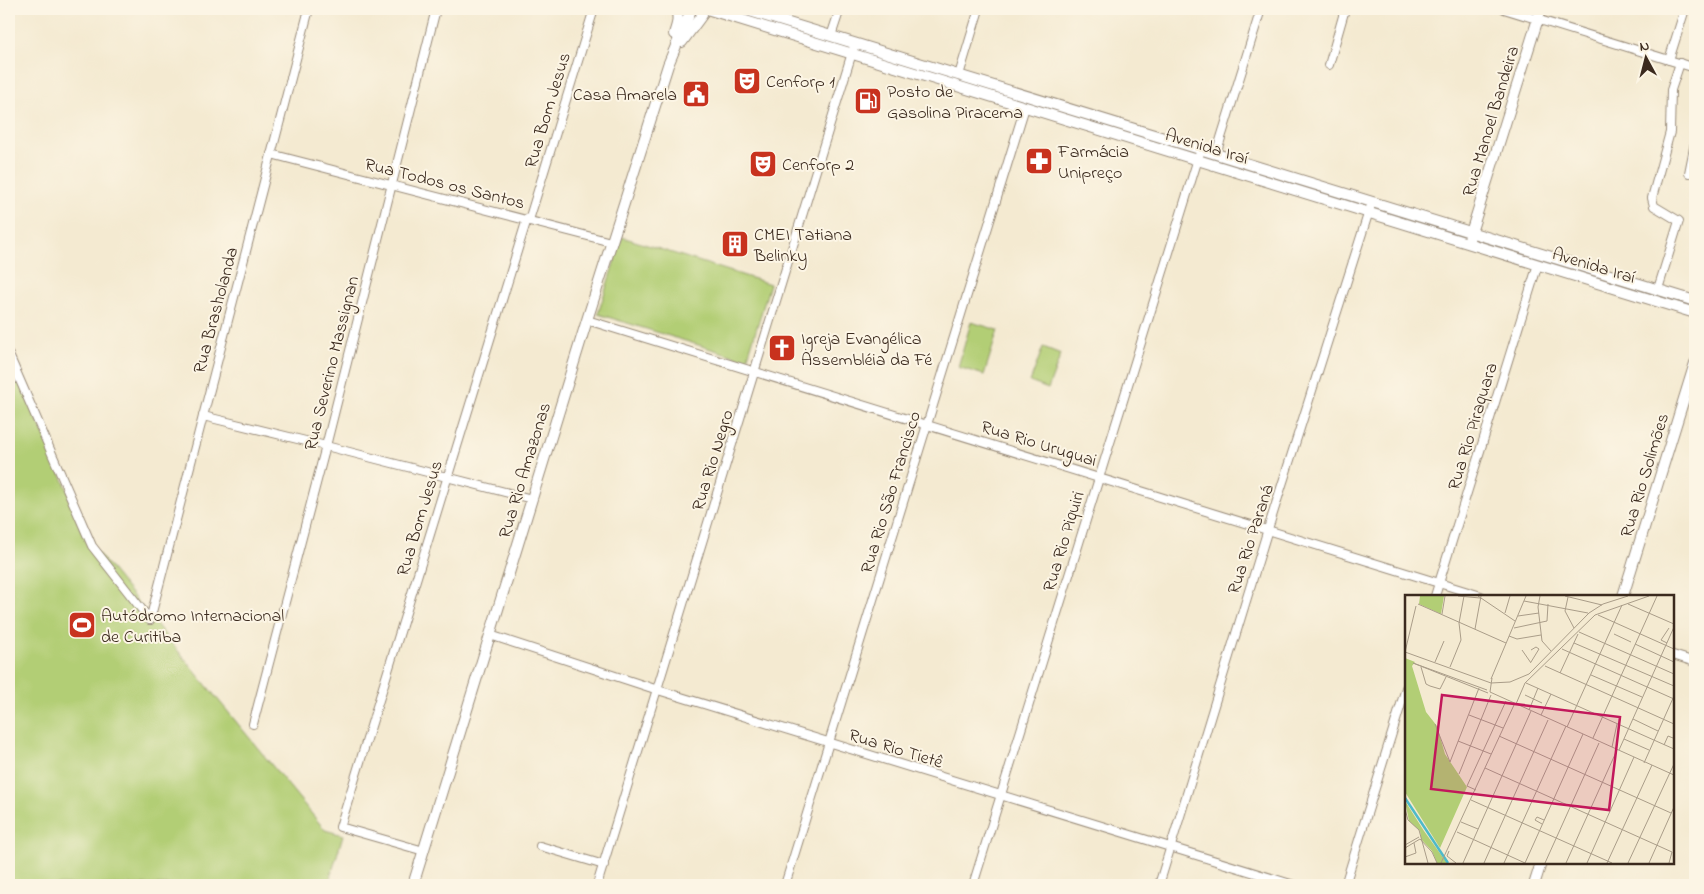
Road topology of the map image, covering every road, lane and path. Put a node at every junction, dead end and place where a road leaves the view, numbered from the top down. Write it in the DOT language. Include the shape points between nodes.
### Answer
graph roads {
  1 [pos="309,9"];
  2 [pos="436,9"];
  3 [pos="594,9"];
  4 [pos="675,9"];
  5 [pos="743,9"];
  6 [pos="840,9"];
  7 [pos="979,9"];
  8 [pos="1261,9"];
  9 [pos="1345,9"];
  10 [pos="1504,9"];
  11 [pos="1542,9"];
  12 [pos="1685,9"];
  13 [pos="691,10"];
  14 [pos="707,11"];
  15 [pos="1538,19"];
  16 [pos="831,36"];
  17 [pos="855,43"];
  18 [pos="852,54"];
  19 [pos="1669,60"];
  20 [pos="1680,63"];
  21 [pos="668,64"];
  22 [pos="1329,65"];
  23 [pos="1695,68"];
  24 [pos="959,75"];
  25 [pos="1049,103"];
  26 [pos="1025,107"];
  27 [pos="1046,113"];
  28 [pos="1695,143"];
  29 [pos="1201,149"];
  30 [pos="271,154"];
  31 [pos="1216,154"];
  32 [pos="1198,160"];
  33 [pos="1689,173"];
  34 [pos="391,184"];
  35 [pos="1348,194"];
  36 [pos="1373,202"];
  37 [pos="1344,205"];
  38 [pos="1368,212"];
  39 [pos="528,219"];
  40 [pos="1472,233"];
  41 [pos="1499,241"];
  42 [pos="611,242"];
  43 [pos="1468,243"];
  44 [pos="1495,251"];
  45 [pos="1538,264"];
  46 [pos="1658,290"];
  47 [pos="1695,301"];
  48 [pos="1695,312"];
  49 [pos="587,320"];
  50 [pos="9,354"];
  51 [pos="1695,363"];
  52 [pos="755,371"];
  53 [pos="203,416"];
  54 [pos="926,425"];
  55 [pos="326,446"];
  56 [pos="447,477"];
  57 [pos="1098,477"];
  58 [pos="532,499"];
  59 [pos="1268,529"];
  60 [pos="1439,584"];
  61 [pos="1435,595"];
  62 [pos="1478,595"];
  63 [pos="1623,595"];
  64 [pos="490,635"];
  65 [pos="1674,655"];
  66 [pos="1695,662"];
  67 [pos="658,690"];
  68 [pos="1405,691"];
  69 [pos="253,724"];
  70 [pos="828,742"];
  71 [pos="1001,796"];
  72 [pos="540,846"];
  73 [pos="1170,848"];
  74 [pos="424,851"];
  75 [pos="1541,864"];
  76 [pos="604,865"];
  77 [pos="413,885"];
  78 [pos="597,885"];
  79 [pos="785,885"];
  80 [pos="973,885"];
  81 [pos="1159,885"];
  82 [pos="1294,885"];
  83 [pos="1345,885"];
  84 [pos="1534,885"];
  1 -- 30 [label="street, Rua Brasholanda"];
  2 -- 34 [label="street, Rua Severino Massignan"];
  3 -- 39 [label="street, Rua Bom Jesus"];
  4 -- 21 [label="main road" via="678,22"];
  5 -- 16 [label="main road, Avenida Iraí"];
  6 -- 16 [label="street"];
  7 -- 24 [label="street"];
  8 -- 31 [label="street"];
  9 -- 22 [label="street"];
  10 -- 15 [label="street"];
  11 -- 15 [label="main road, Rua Manoel Bandeira"];
  12 -- 19 [label="street"];
  13 -- 14 [label="main road, Avenida Iraí" via="694,13"];
  13 -- 21 [label="main road, Rua Rio Amazonas"];
  14 -- 18 [label="main road, Avenida Iraí"];
  14 -- 21 [label="main road, Rua Rio Amazonas"];
  15 -- 19 [label="street"];
  15 -- 40 [label="main road, Rua Manoel Bandeira"];
  16 -- 17 [label="main road, Avenida Iraí"];
  17 -- 18 [label="street, Rua Rio Negro"];
  17 -- 24 [label="main road, Avenida Iraí"];
  18 -- 26 [label="main road, Avenida Iraí"];
  18 -- 52 [label="street, Rua Rio Negro"];
  19 -- 20 [label="street"];
  20 -- 23 [label="street"];
  20 -- 46 [label="street" via="1671,90 1670,132 1652,198 1654,206 1679,221"];
  21 -- 42 [label="main road, Rua Rio Amazonas"];
  24 -- 25 [label="main road, Avenida Iraí"];
  25 -- 27 [label="main road"];
  25 -- 29 [label="main road, Avenida Iraí"];
  26 -- 27 [label="main road, Avenida Iraí"];
  26 -- 54 [label="street, Rua Rio São Francisco"];
  27 -- 32 [label="main road, Avenida Iraí"];
  28 -- 33 [label="street"];
  29 -- 31 [label="main road, Avenida Iraí"];
  29 -- 32 [label="street, Rua Rio Piquiri"];
  30 -- 34 [label="street, Rua Todos os Santos"];
  30 -- 53 [label="street, Rua Brasholanda"];
  31 -- 35 [label="main road, Avenida Iraí"];
  32 -- 37 [label="main road, Avenida Iraí"];
  32 -- 57 [label="street, Rua Rio Piquiri"];
  34 -- 39 [label="street, Rua Todos os Santos"];
  34 -- 55 [label="street, Rua Severino Massignan"];
  35 -- 36 [label="main road, Avenida Iraí"];
  35 -- 37 [label="main road"];
  36 -- 38 [label="street, Rua Rio Paraná"];
  36 -- 40 [label="main road, Avenida Iraí"];
  37 -- 38 [label="main road, Avenida Iraí"];
  38 -- 43 [label="main road, Avenida Iraí"];
  38 -- 59 [label="street, Rua Rio Paraná"];
  39 -- 42 [label="street, Rua Todos os Santos"];
  39 -- 56 [label="street, Rua Bom Jesus"];
  40 -- 41 [label="main road, Avenida Iraí"];
  40 -- 43 [label="main road, Rua Manoel Bandeira"];
  41 -- 44 [label="main road" via="1495,243"];
  41 -- 46 [label="main road, Avenida Iraí"];
  42 -- 49 [label="main road, Rua Rio Amazonas"];
  43 -- 44 [label="main road, Avenida Iraí"];
  44 -- 45 [label="main road, Avenida Iraí"];
  45 -- 48 [label="main road, Avenida Iraí"];
  45 -- 60 [label="street, Rua Rio Piraquara"];
  46 -- 47 [label="main road, Avenida Iraí"];
  49 -- 52 [label="street, Rua Rio Uruguai"];
  49 -- 58 [label="main road, Rua Rio Amazonas"];
  50 -- 53 [label="street, Rua Brasholanda" via="92,546 150,620"];
  51 -- 63 [label="main road, Rua Rio Solimões"];
  52 -- 54 [label="street, Rua Rio Uruguai"];
  52 -- 67 [label="street, Rua Rio Negro"];
  53 -- 55 [label="street"];
  54 -- 57 [label="street, Rua Rio Uruguai"];
  54 -- 70 [label="street, Rua Rio São Francisco"];
  55 -- 56 [label="street"];
  55 -- 69 [label="street, Rua Severino Massignan"];
  56 -- 58 [label="street"];
  56 -- 74 [label="street, Rua Bom Jesus" via="340,827"];
  57 -- 59 [label="street, Rua Rio Uruguai"];
  57 -- 71 [label="street, Rua Rio Piquiri"];
  58 -- 64 [label="main road, Rua Rio Amazonas"];
  59 -- 60 [label="street, Rua Rio Uruguai"];
  59 -- 73 [label="street, Rua Rio Paraná"];
  60 -- 61 [label="street, Rua Rio Piraquara"];
  60 -- 62 [label="street, Rua Rio Uruguai"];
  64 -- 67 [label="street, Rua Rio Tietê"];
  64 -- 74 [label="main road, Rua Rio Amazonas"];
  65 -- 66 [label="street"];
  67 -- 70 [label="street, Rua Rio Tietê"];
  67 -- 76 [label="street, Rua Rio Negro"];
  68 -- 83 [label="street"];
  70 -- 71 [label="street, Rua Rio Tietê"];
  70 -- 79 [label="street, Rua Rio São Francisco"];
  71 -- 73 [label="street, Rua Rio Tietê"];
  71 -- 80 [label="street, Rua Rio Piquiri"];
  72 -- 76 [label="street"];
  73 -- 81 [label="street, Rua Rio Paraná"];
  73 -- 82 [label="street, Rua Rio Tietê"];
  74 -- 77 [label="main road, Rua Rio Amazonas"];
  75 -- 84 [label="main road"];
  76 -- 78 [label="street, Rua Rio Negro"];
}
